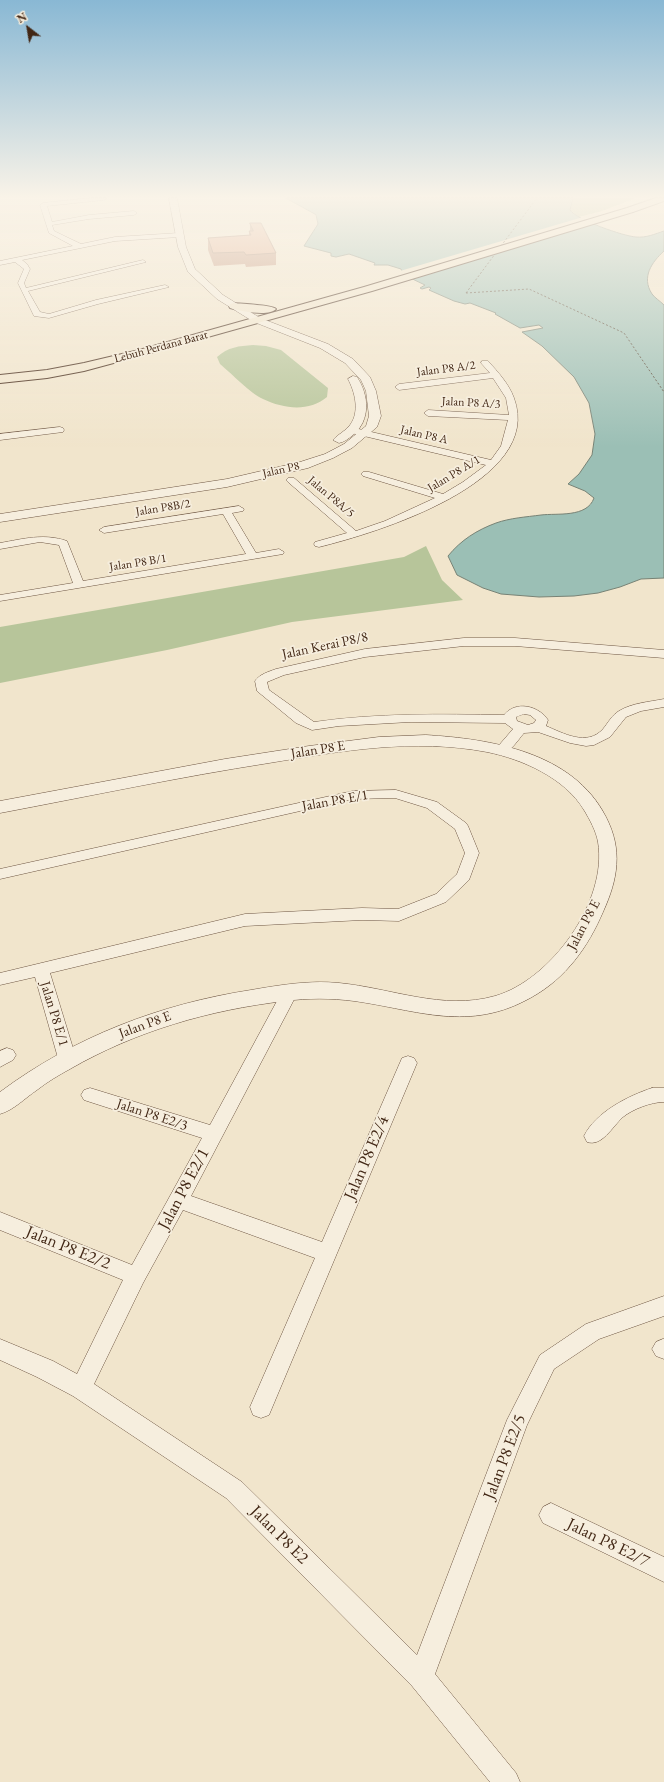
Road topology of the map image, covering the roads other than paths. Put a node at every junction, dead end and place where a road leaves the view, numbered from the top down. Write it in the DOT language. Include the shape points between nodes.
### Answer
graph roads {
  1 [pos="22,281"];
  2 [pos="62,281"];
  3 [pos="203,281"];
  4 [pos="384,281"];
  5 [pos="166,287"];
  6 [pos="25,290"];
  7 [pos="212,302"];
  8 [pos="281,310"];
  9 [pos="228,318"];
  10 [pos="249,319"];
  11 [pos="284,330"];
  12 [pos="271,331"];
  13 [pos="485,363"];
  14 [pos="0,374"];
  15 [pos="496,375"];
  16 [pos="0,379"];
  17 [pos="399,387"];
  18 [pos="428,413"];
  19 [pos="513,418"];
  20 [pos="60,430"];
  21 [pos="350,430"];
  22 [pos="363,434"];
  23 [pos="0,438"];
  24 [pos="493,464"];
  25 [pos="366,474"];
  26 [pos="291,480"];
  27 [pos="443,497"];
  28 [pos="239,509"];
  29 [pos="0,510"];
  30 [pos="226,511"];
  31 [pos="0,518"];
  32 [pos="104,530"];
  33 [pos="354,534"];
  34 [pos="319,544"];
  35 [pos="0,546"];
  36 [pos="279,552"];
  37 [pos="253,557"];
  38 [pos="79,585"];
  39 [pos="0,598"];
  40 [pos="664,654"];
  41 [pos="664,703"];
  42 [pos="509,720"];
  43 [pos="538,727"];
  44 [pos="520,729"];
  45 [pos="502,751"];
  46 [pos="0,807"];
  47 [pos="0,874"];
  48 [pos="41,969"];
  49 [pos="0,979"];
  50 [pos="290,992"];
  51 [pos="68,1058"];
  52 [pos="408,1063"];
  53 [pos="90,1095"];
  54 [pos="664,1095"];
  55 [pos="0,1105"];
  56 [pos="213,1134"];
  57 [pos="593,1136"];
  58 [pos="179,1200"];
  59 [pos="0,1221"];
  60 [pos="327,1253"];
  61 [pos="136,1276"];
  62 [pos="664,1306"];
  63 [pos="0,1349"];
  64 [pos="81,1388"];
  65 [pos="261,1407"];
  66 [pos="551,1515"];
  67 [pos="664,1570"];
  68 [pos="421,1677"];
  69 [pos="507,1782"];
  1 -- 6 [label="street"];
  2 -- 6 [label="street"];
  3 -- 9 [label="street" via="220,297"];
  4 -- 8 [label="main road, Lebuh Perdana Barat"];
  5 -- 6 [label="street" via="96,302 49,316 37,314"];
  7 -- 9 [label="street"];
  8 -- 9 [label="main road" via="250,309"];
  8 -- 10 [label="main road, Lebuh Perdana Barat"];
  8 -- 11 [label="main road" via="279,320"];
  9 -- 10 [label="main road, Lebuh Perdana Barat"];
  9 -- 10 [label="street"];
  9 -- 12 [label="main road" via="254,328"];
  9 -- 14 [label="main road, Lebuh Perdana Barat" via="79,363"];
  9 -- 16 [label="main road, Lebuh Perdana Barat" via="84,367"];
  10 -- 11 [label="street, Jalan P8"];
  10 -- 12 [label="street, Jalan P8"];
  11 -- 22 [label="street, Jalan P8" via="338,353 366,379 372,391 374,416 371,427"];
  12 -- 21 [label="street, Jalan P8" via="328,356 354,380 361,402 360,414 355,426"];
  13 -- 15 [label="street, Jalan P8 A/1"];
  15 -- 17 [label="street, Jalan P8 A/2"];
  15 -- 19 [label="street, Jalan P8 A/1" via="510,399"];
  18 -- 19 [label="street, Jalan P8 A/3"];
  19 -- 24 [label="street, Jalan P8 A/1" via="511,435 503,452"];
  20 -- 23 [label="street"];
  21 -- 22 [label="street, Jalan P8 A"];
  21 -- 29 [label="street, Jalan P8" via="336,443 316,451 221,477"];
  22 -- 24 [label="street, Jalan P8 A"];
  22 -- 31 [label="street, Jalan P8" via="329,456 304,465 234,481"];
  24 -- 27 [label="street, Jalan P8 A/1" via="462,487"];
  25 -- 27 [label="street"];
  26 -- 33 [label="street, Jalan P8A/5"];
  27 -- 33 [label="street, Jalan P8 A/1" via="388,523"];
  28 -- 30 [label="street, Jalan P8B/2"];
  30 -- 32 [label="street, Jalan P8B/2"];
  30 -- 37 [label="street"];
  33 -- 34 [label="street, Jalan P8 A/1"];
  35 -- 38 [label="street" via="55,539 63,543"];
  36 -- 37 [label="street, Jalan P8 B/1"];
  37 -- 38 [label="street, Jalan P8 B/1"];
  38 -- 39 [label="street, Jalan P8 B/1"];
  40 -- 42 [label="street, Jalan Kerai P8/8" via="515,642 464,642 365,653 280,672 262,681 263,691 312,726 410,718"];
  41 -- 43 [label="street" via="623,714 602,738 591,741 578,742 566,739"];
  42 -- 43 [label="street" via="513,713 530,711 540,716 542,720"];
  42 -- 44 [label="street"];
  43 -- 44 [label="street"];
  44 -- 45 [label="street"];
  45 -- 46 [label="street, Jalan P8 E" via="474,744 442,741 359,743"];
  45 -- 50 [label="street, Jalan P8 E" via="542,765 569,784 591,805 607,842 608,860 595,910 579,940 564,960 515,998 492,1005 461,1009 419,1006 336,990"];
  47 -- 48 [label="street, Jalan P8 E/1" via="353,795 396,794 432,805 461,826 472,853 464,876 441,898 399,915 362,914 245,920"];
  48 -- 49 [label="street, Jalan P8 E/1"];
  48 -- 51 [label="street, Jalan P8 E/1"];
  50 -- 51 [label="street, Jalan P8 E" via="230,1000 185,1010 128,1029"];
  50 -- 56 [label="street, Jalan P8 E2/1"];
  51 -- 55 [label="street, Jalan P8 E" via="35,1078"];
  52 -- 60 [label="street, Jalan P8 E2/4"];
  53 -- 56 [label="street, Jalan P8 E2/3"];
  54 -- 57 [label="street" via="652,1096 618,1111"];
  56 -- 58 [label="street, Jalan P8 E2/1"];
  58 -- 60 [label="street"];
  58 -- 61 [label="street, Jalan P8 E2/1"];
  59 -- 61 [label="street, Jalan P8 E2/2"];
  60 -- 65 [label="street, Jalan P8 E2/4"];
  61 -- 64 [label="street, Jalan P8 E2/1"];
  62 -- 68 [label="street, Jalan P8 E2/5" via="593,1331 547,1362 518,1420"];
  63 -- 64 [label="street, Jalan P8 E2"];
  64 -- 68 [label="street, Jalan P8 E2" via="234,1490"];
  66 -- 67 [label="street, Jalan P8 E2/7"];
  68 -- 69 [label="street, Jalan P8 E2"];
}
